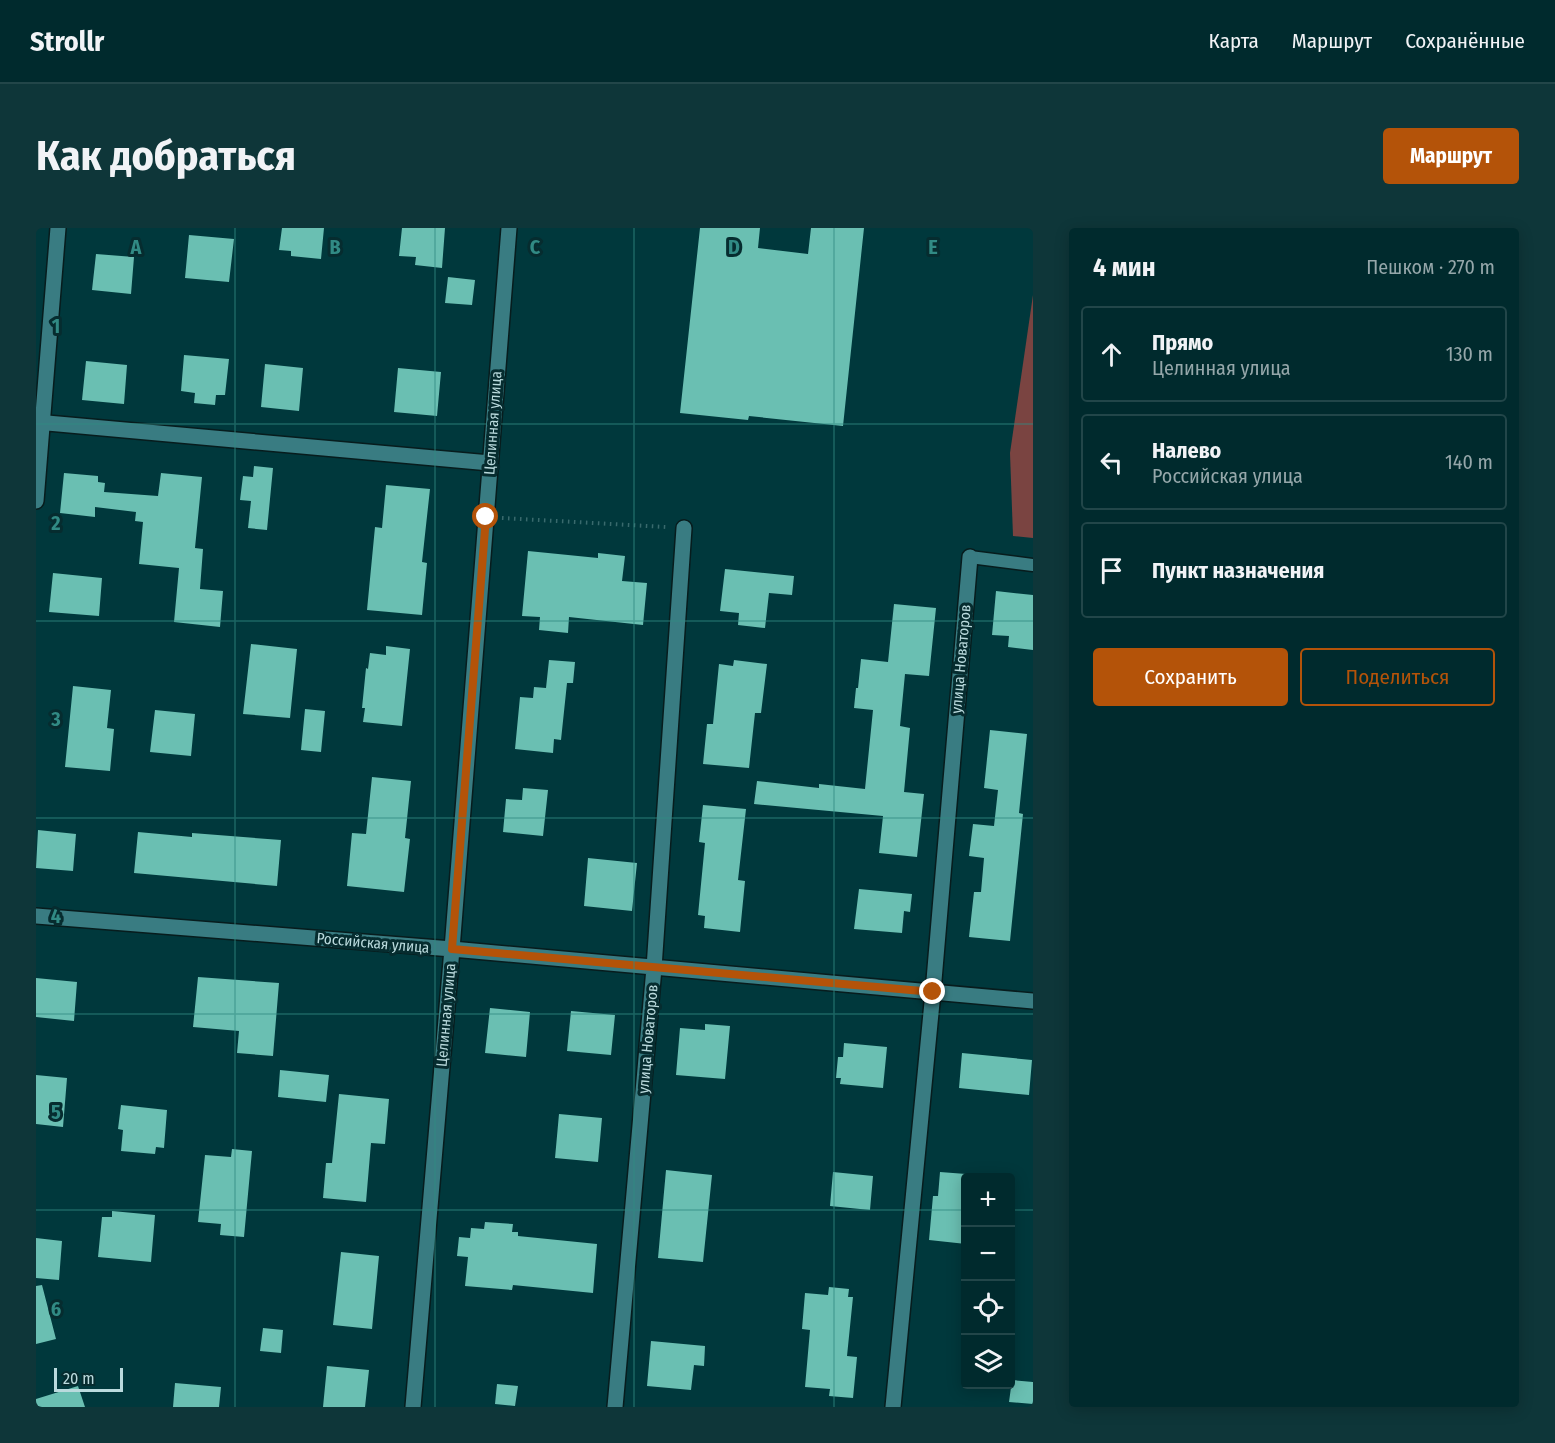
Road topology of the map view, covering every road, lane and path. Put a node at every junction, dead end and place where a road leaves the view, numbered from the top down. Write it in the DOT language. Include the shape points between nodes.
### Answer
graph roads {
  1 [pos="58,228"];
  2 [pos="508,228"];
  3 [pos="39,422"];
  4 [pos="490,463"];
  5 [pos="36,501"];
  6 [pos="486,517"];
  7 [pos="684,528"];
  8 [pos="970,557"];
  9 [pos="1033,565"];
  10 [pos="36,916"];
  11 [pos="452,949"];
  12 [pos="654,968"];
  13 [pos="933,992"];
  14 [pos="1033,1001"];
  15 [pos="412,1407"];
  16 [pos="615,1407"];
  17 [pos="893,1407"];
  1 -- 3 [label="street"];
  2 -- 4 [label="street, Целинная улица"];
  3 -- 4 [label="street"];
  3 -- 5 [label="street"];
  4 -- 6 [label="street, Целинная улица"];
  6 -- 7 [label="path"];
  6 -- 11 [label="street, Целинная улица"];
  7 -- 12 [label="street, улица Новаторов"];
  8 -- 9 [label="lane"];
  8 -- 13 [label="street, улица Новаторов"];
  10 -- 11 [label="street, Российская улица"];
  11 -- 12 [label="street, Российская улица"];
  11 -- 15 [label="street, Целинная улица"];
  12 -- 13 [label="street, Российская улица"];
  12 -- 16 [label="street, улица Новаторов"];
  13 -- 14 [label="street, Российская улица"];
  13 -- 17 [label="street, улица Новаторов"];
}
